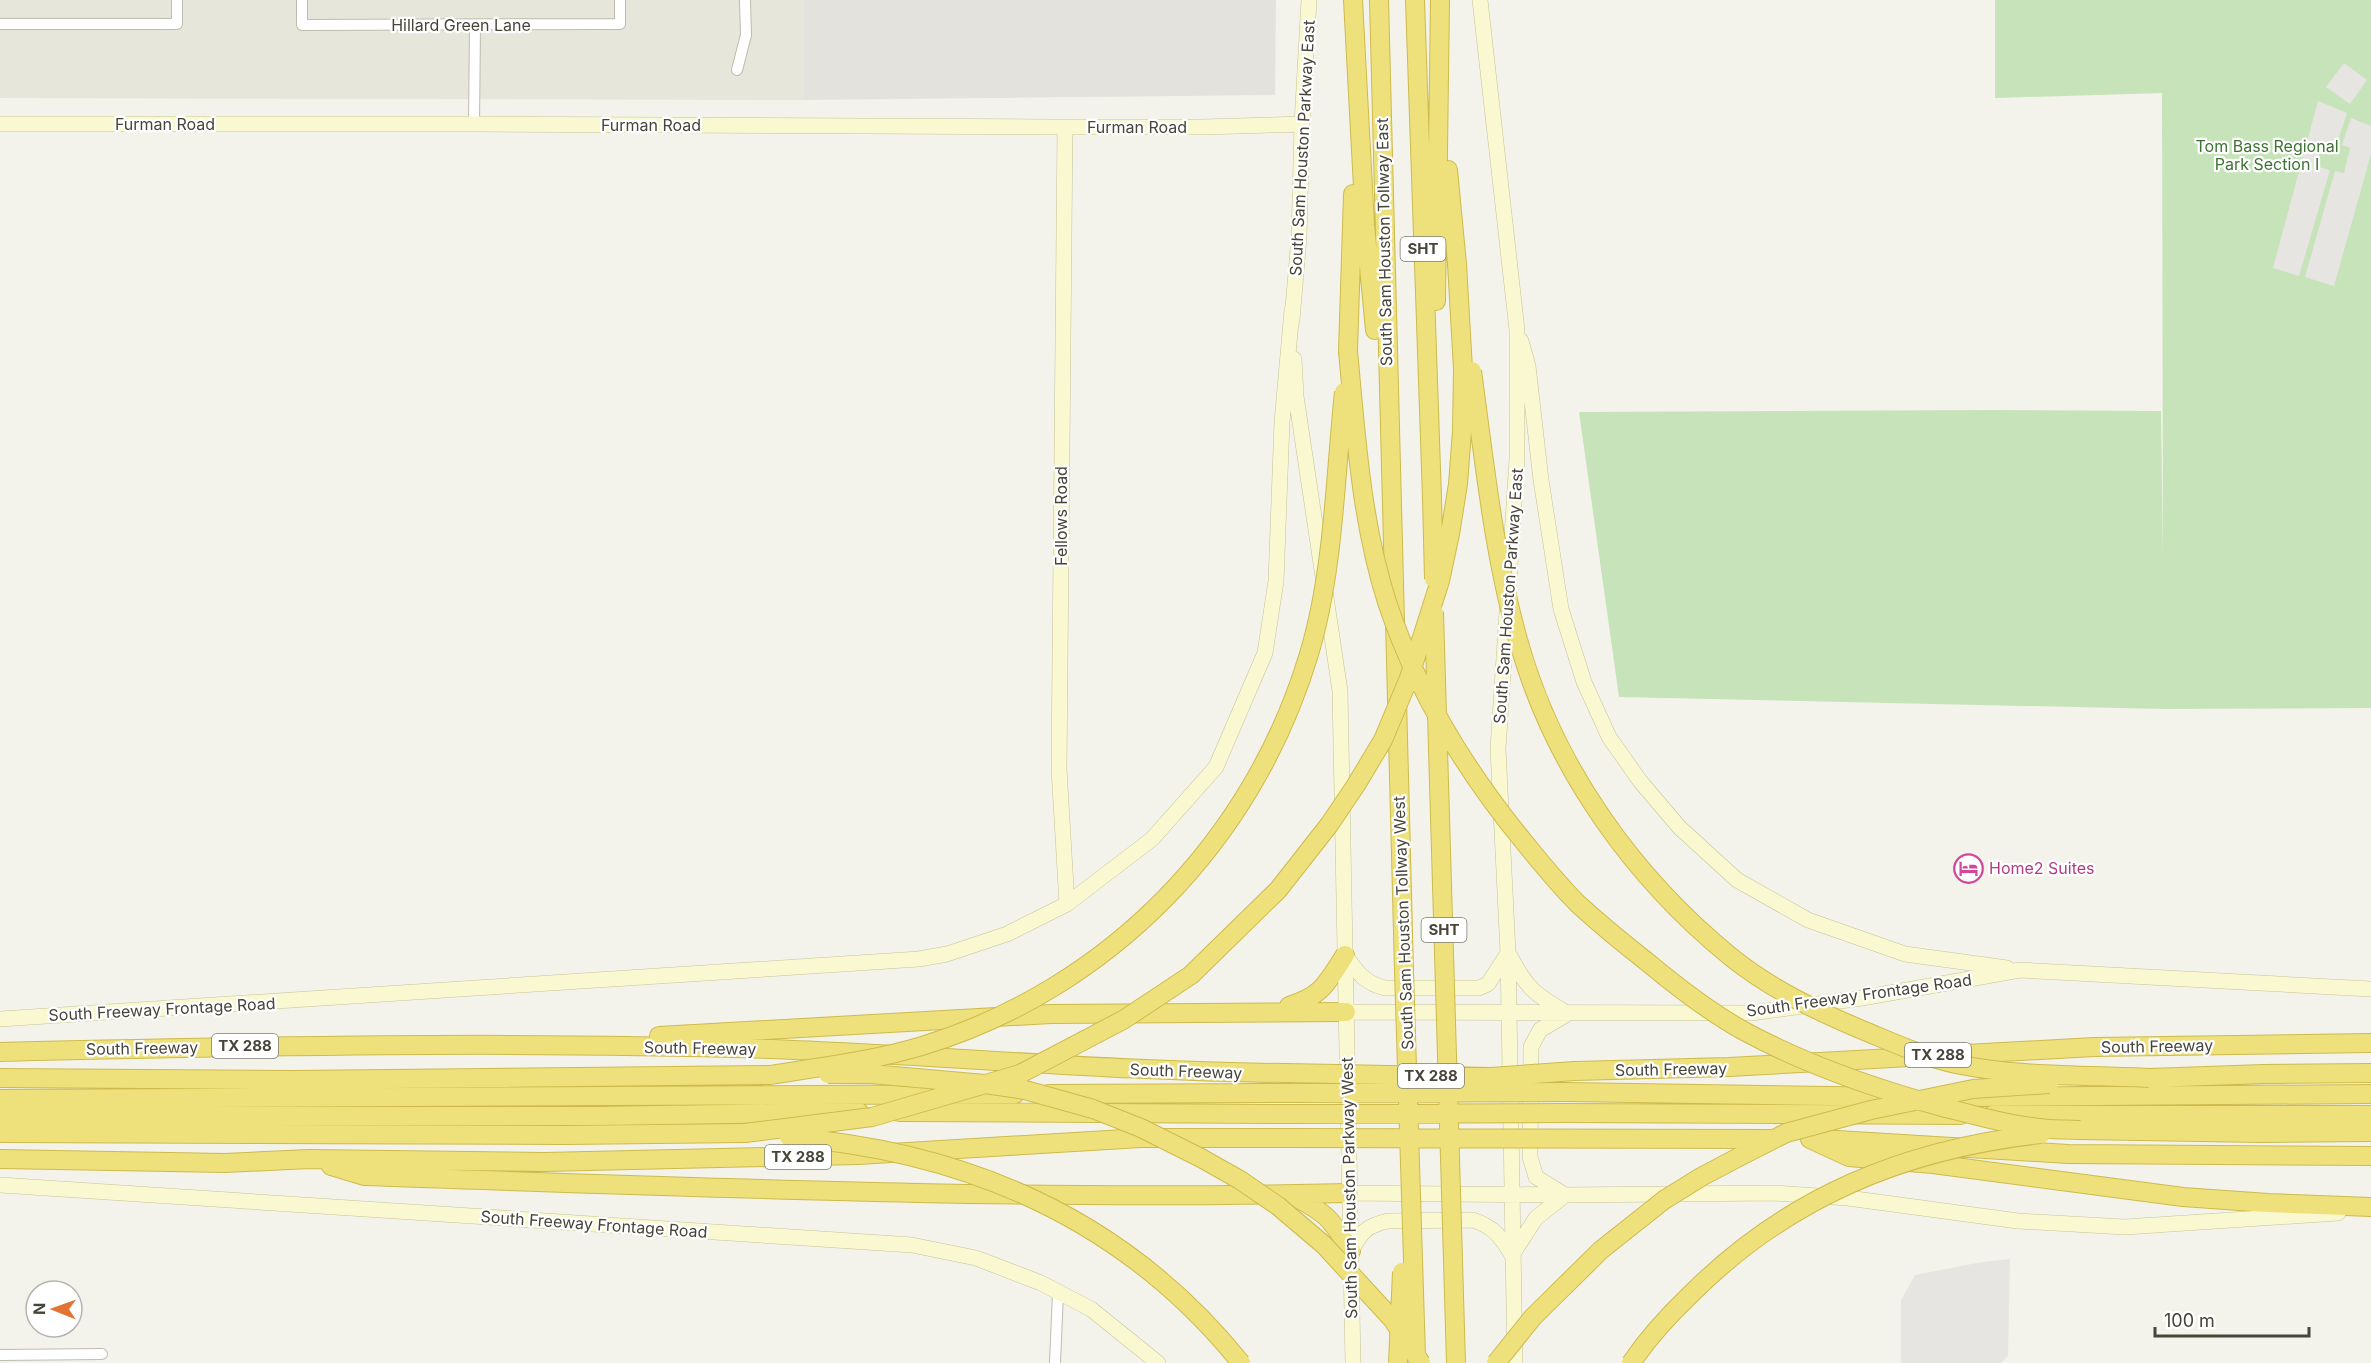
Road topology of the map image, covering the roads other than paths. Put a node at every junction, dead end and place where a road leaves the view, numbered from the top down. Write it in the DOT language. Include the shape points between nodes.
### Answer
graph roads {
  1 [pos="177,0"];
  2 [pos="302,0"];
  3 [pos="620,0"];
  4 [pos="745,0"];
  5 [pos="1309,0"];
  6 [pos="1352,0"];
  7 [pos="1379,0"];
  8 [pos="1415,0"];
  9 [pos="1440,0"];
  10 [pos="1480,0"];
  11 [pos="0,24"];
  12 [pos="475,25"];
  13 [pos="736,70"];
  14 [pos="0,124"];
  15 [pos="474,124"];
  16 [pos="1302,124"];
  17 [pos="1065,127"];
  18 [pos="1457,264"];
  19 [pos="1292,310"];
  20 [pos="1517,330"];
  21 [pos="1348,351"];
  22 [pos="1390,482"];
  23 [pos="1432,498"];
  24 [pos="1067,904"];
  25 [pos="1508,953"];
  26 [pos="1345,955"];
  27 [pos="2020,970"];
  28 [pos="1404,971"];
  29 [pos="2371,989"];
  30 [pos="1346,1012"];
  31 [pos="1269,1013"];
  32 [pos="1509,1013"];
  33 [pos="1567,1014"];
  34 [pos="0,1019"];
  35 [pos="2371,1033"];
  36 [pos="2301,1043"];
  37 [pos="2371,1043"];
  38 [pos="489,1045"];
  39 [pos="0,1052"];
  40 [pos="2371,1073"];
  41 [pos="770,1075"];
  42 [pos="2149,1078"];
  43 [pos="0,1080"];
  44 [pos="2371,1094"];
  45 [pos="0,1099"];
  46 [pos="2371,1115"];
  47 [pos="0,1116"];
  48 [pos="2080,1130"];
  49 [pos="2371,1132"];
  50 [pos="0,1133"];
  51 [pos="745,1133"];
  52 [pos="1810,1139"];
  53 [pos="2371,1156"];
  54 [pos="0,1159"];
  55 [pos="309,1160"];
  56 [pos="0,1185"];
  57 [pos="1349,1193"];
  58 [pos="1510,1194"];
  59 [pos="1290,1195"];
  60 [pos="1565,1195"];
  61 [pos="2371,1209"];
  62 [pos="1351,1251"];
  63 [pos="1512,1255"];
  64 [pos="1058,1293"];
  65 [pos="102,1354"];
  66 [pos="0,1355"];
  67 [pos="1055,1363"];
  68 [pos="1158,1363"];
  69 [pos="1241,1363"];
  70 [pos="1353,1363"];
  71 [pos="1398,1363"];
  72 [pos="1416,1363"];
  73 [pos="1421,1363"];
  74 [pos="1456,1363"];
  75 [pos="1496,1363"];
  76 [pos="1515,1363"];
  77 [pos="1631,1363"];
  1 -- 11 [label="street" via="177,24"];
  2 -- 12 [label="street, Hillard Green Lane" via="302,25"];
  3 -- 12 [label="street, Hillard Green Lane" via="620,24"];
  4 -- 13 [label="street" via="746,35"];
  5 -- 16 [label="main road, South Sam Houston Parkway East"];
  6 -- 21 [label="highway" via="1353,195"];
  6 -- 22 [label="highway" via="1365,225"];
  7 -- 22 [label="highway, South Sam Houston Tollway East / SHT"];
  8 -- 23 [label="highway, SHT"];
  9 -- 18 [label="highway" via="1445,133"];
  9 -- 23 [label="highway"];
  10 -- 20 [label="main road, South Sam Houston Parkway East"];
  12 -- 15 [label="street"];
  14 -- 15 [label="main road, Furman Road"];
  15 -- 17 [label="main road, Furman Road"];
  16 -- 17 [label="main road, Furman Road"];
  16 -- 19 [label="main road, South Sam Houston Parkway East" via="1299,237"];
  17 -- 24 [label="main road, Fellows Road" via="1059,769"];
  18 -- 42 [label="highway, bridge" via="1497,547 1521,650 1555,739 1606,825 1638,866 1732,958 1817,1011 1906,1049 1956,1064 2028,1073"];
  18 -- 51 [label="highway, bridge" via="1462,430 1450,534 1440,581 1409,678 1383,740 1329,825 1278,890 1191,975 1123,1020 1020,1074 872,1117"];
  19 -- 24 [label="main road, South Freeway Frontage Road" via="1282,422 1276,580 1265,652 1216,767 1152,839"];
  19 -- 26 [label="main road, South Sam Houston Parkway East" via="1296,396 1340,691"];
  20 -- 25 [label="main road, South Sam Houston Parkway East" via="1516,459 1498,749"];
  20 -- 27 [label="main road" via="1526,351 1561,609 1584,682 1609,737 1641,781 1679,827 1737,880 1808,920 1905,954"];
  21 -- 41 [label="highway, bridge" via="1330,538 1310,652 1293,702 1264,765 1231,819 1192,870 1099,958 1028,1002 922,1046"];
  21 -- 48 [label="highway, bridge" via="1359,472 1376,562 1416,673 1432,710 1494,805 1576,902 1698,1000 1742,1030 1798,1056 1845,1077 1986,1119 2034,1128"];
  22 -- 28 [label="highway, South Sam Houston Tollway West / SHT, bridge"];
  23 -- 74 [label="highway, SHT, bridge"];
  24 -- 34 [label="main road, South Freeway Frontage Road" via="997,938 919,959"];
  25 -- 26 [label="main road" via="1488,984 1479,988 1372,985"];
  25 -- 32 [label="main road, South Sam Houston Parkway East"];
  25 -- 33 [label="main road" via="1533,992"];
  26 -- 30 [label="main road, South Sam Houston Parkway East"];
  26 -- 31 [label="highway" via="1322,990 1310,999"];
  27 -- 29 [label="main road, South Freeway Frontage Road"];
  27 -- 33 [label="main road, South Freeway Frontage Road" via="1751,1013"];
  28 -- 71 [label="highway, bridge" via="1406,1117"];
  28 -- 72 [label="highway, South Sam Houston Tollway West / SHT, bridge"];
  30 -- 31 [label="highway"];
  30 -- 32 [label="main road, South Freeway Frontage Road"];
  30 -- 57 [label="main road, South Sam Houston Parkway West"];
  31 -- 38 [label="highway" via="1052,1014"];
  32 -- 33 [label="main road, South Freeway Frontage Road"];
  32 -- 58 [label="main road, South Sam Houston Parkway East"];
  33 -- 60 [label="main road" via="1540,1030 1531,1047 1530,1157 1536,1177"];
  35 -- 36 [label="highway"];
  36 -- 37 [label="highway, South Freeway / TX 288"];
  36 -- 38 [label="highway, South Freeway / TX 288, bridge" via="2094,1047 1491,1077 1221,1073 768,1049"];
  38 -- 39 [label="highway, South Freeway / TX 288"];
  40 -- 42 [label="highway"];
  41 -- 43 [label="highway"];
  41 -- 73 [label="highway, bridge" via="871,1074 985,1084 1024,1090 1092,1109 1141,1128 1231,1174 1278,1206 1324,1245 1366,1290 1393,1320"];
  42 -- 75 [label="highway, bridge" via="1943,1094 1786,1133 1664,1200 1601,1250 1533,1317"];
  44 -- 45 [label="highway, bridge" via="1924,1098 1567,1092"];
  46 -- 47 [label="highway, bridge" via="928,1111 593,1116"];
  48 -- 49 [label="highway"];
  48 -- 77 [label="highway, bridge" via="2008,1138 1932,1154 1834,1190 1756,1237 1719,1266 1655,1332"];
  50 -- 51 [label="highway"];
  51 -- 69 [label="highway, bridge" via="873,1147 942,1164 1041,1201 1141,1264 1177,1294"];
  52 -- 53 [label="highway, TX 288" via="2068,1154"];
  52 -- 55 [label="highway, TX 288, bridge" via="1141,1138 858,1155 556,1162"];
  52 -- 61 [label="highway" via="1849,1157 1933,1164 2183,1197"];
  54 -- 55 [label="highway, TX 288" via="225,1163"];
  55 -- 59 [label="highway" via="364,1176 774,1191"];
  56 -- 64 [label="main road, South Freeway Frontage Road" via="903,1244 976,1258 1022,1274"];
  57 -- 58 [label="main road"];
  57 -- 59 [label="highway"];
  57 -- 62 [label="main road, South Sam Houston Parkway West"];
  58 -- 60 [label="main road"];
  58 -- 63 [label="main road"];
  59 -- 62 [label="highway" via="1325,1214"];
  60 -- 61 [label="main road" via="1784,1194 1848,1198 2018,1221 2125,1227"];
  60 -- 63 [label="main road" via="1536,1218"];
  62 -- 63 [label="main road" via="1363,1230 1375,1224 1473,1220 1497,1232"];
  62 -- 70 [label="main road, South Sam Houston Parkway West"];
  63 -- 76 [label="main road"];
  64 -- 67 [label="street"];
  64 -- 68 [label="main road, South Freeway Frontage Road" via="1091,1309"];
  65 -- 66 [label="street"];
}
